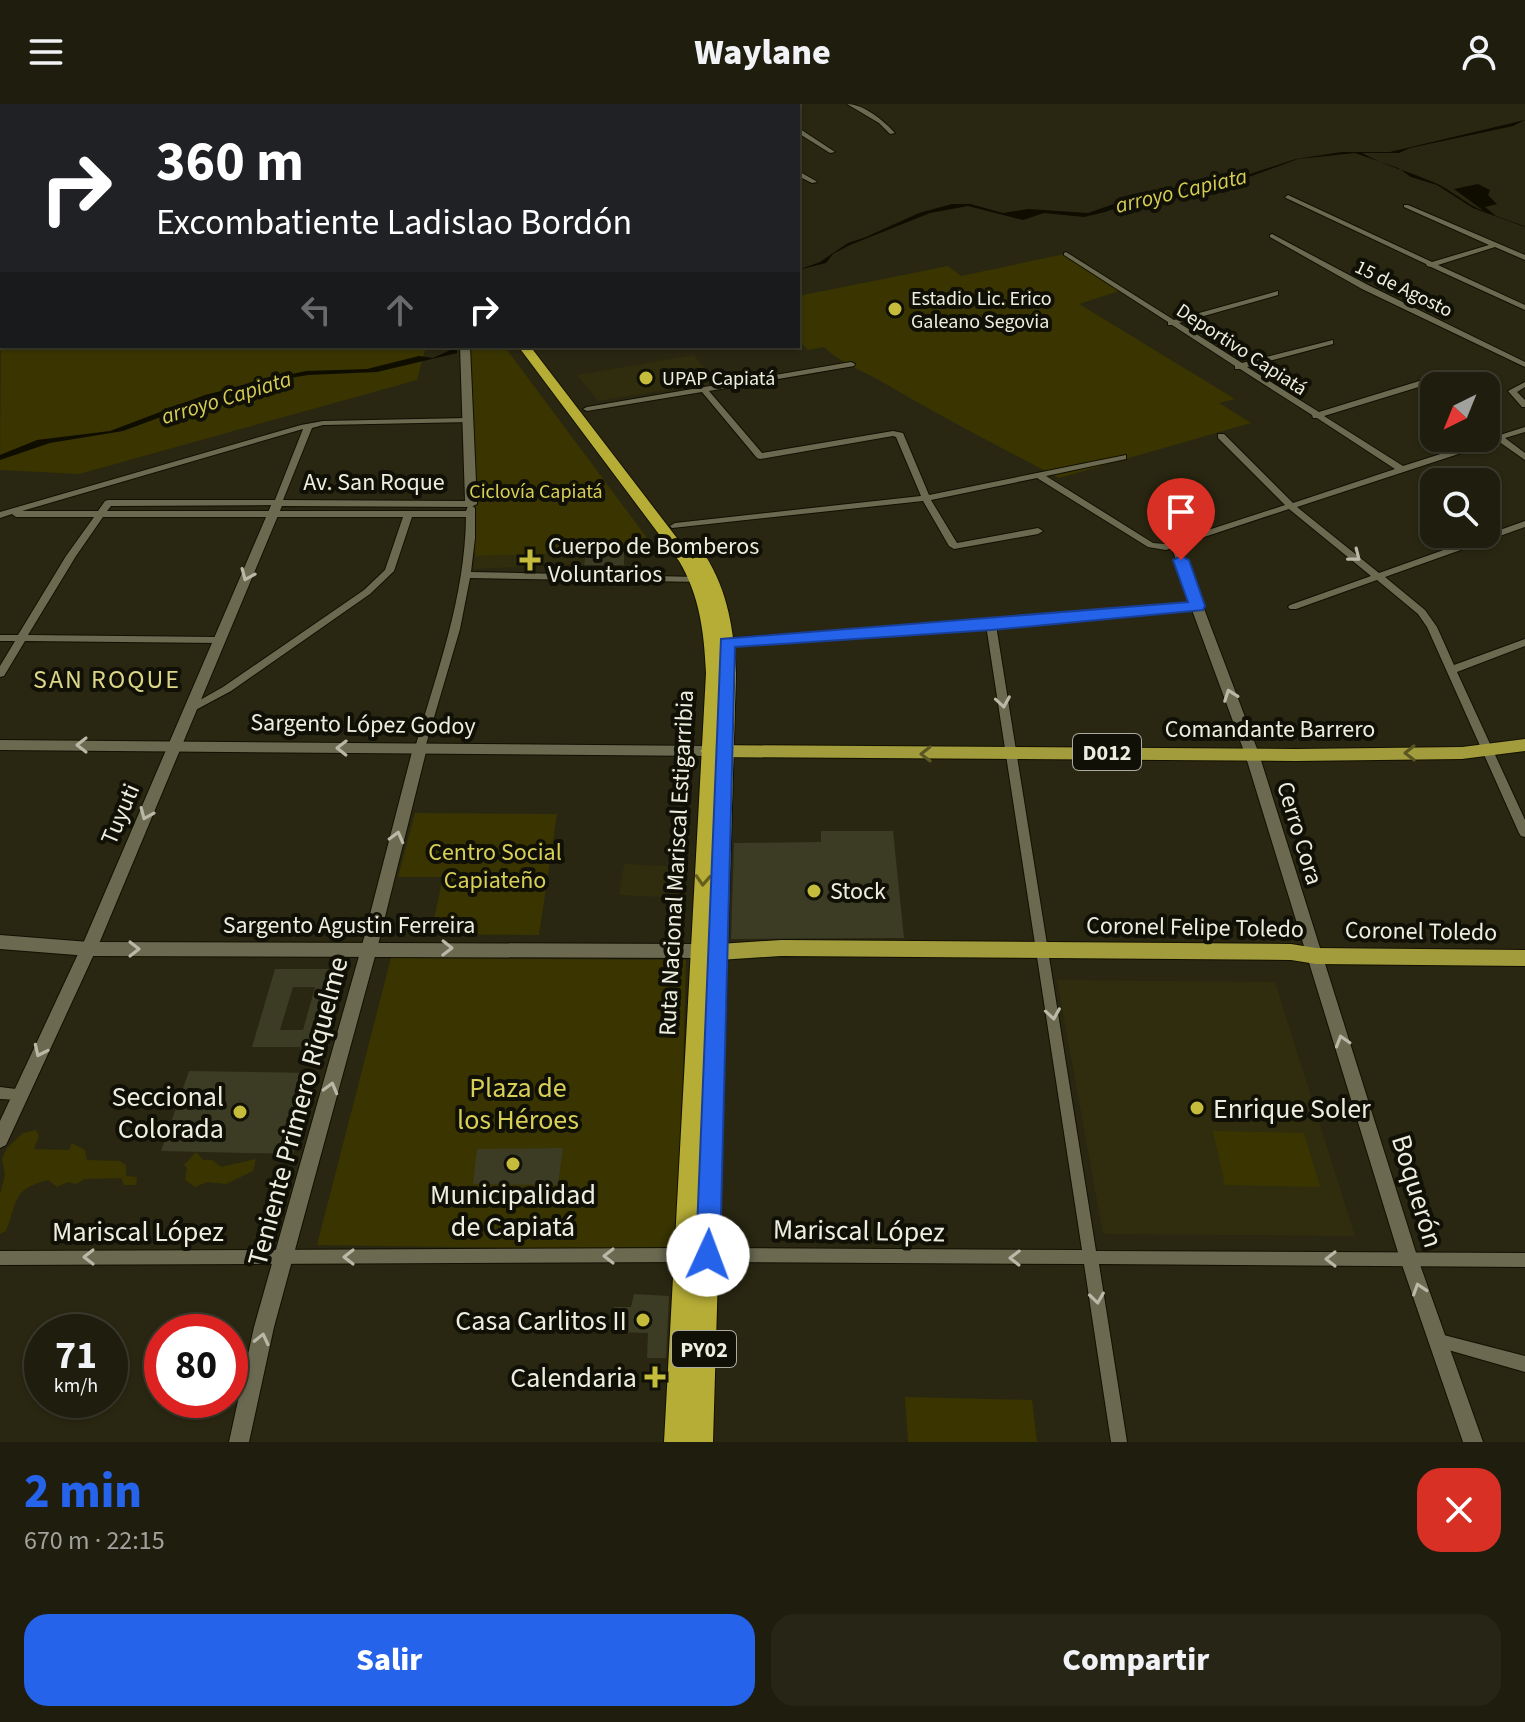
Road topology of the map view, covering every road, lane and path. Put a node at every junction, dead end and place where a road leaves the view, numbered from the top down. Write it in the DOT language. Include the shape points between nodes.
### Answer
graph roads {
  1 [pos="850,104"];
  2 [pos="800,131"];
  3 [pos="892,133"];
  4 [pos="832,152"];
  5 [pos="800,174"];
  6 [pos="814,182"];
  7 [pos="1288,197"];
  8 [pos="1406,206"];
  9 [pos="1272,236"];
  10 [pos="1495,245"];
  11 [pos="1066,254"];
  12 [pos="1525,258"];
  13 [pos="1429,265"];
  14 [pos="1275,293"];
  15 [pos="1525,308"];
  16 [pos="1171,323"];
  17 [pos="1330,342"];
  18 [pos="525,348"];
  19 [pos="540,348"];
  20 [pos="465,350"];
  21 [pos="851,364"];
  22 [pos="1525,365"];
  23 [pos="1238,367"];
  24 [pos="1420,384"];
  25 [pos="1525,384"];
  26 [pos="704,389"];
  27 [pos="1525,405"];
  28 [pos="587,409"];
  29 [pos="1316,416"];
  30 [pos="467,420"];
  31 [pos="308,426"];
  32 [pos="1525,429"];
  33 [pos="1221,436"];
  34 [pos="1500,436"];
  35 [pos="1500,438"];
  36 [pos="1455,452"];
  37 [pos="1123,457"];
  38 [pos="1525,457"];
  39 [pos="1403,470"];
  40 [pos="1040,476"];
  41 [pos="926,498"];
  42 [pos="276,508"];
  43 [pos="1293,508"];
  44 [pos="471,509"];
  45 [pos="409,513"];
  46 [pos="2,514"];
  47 [pos="101,514"];
  48 [pos="1525,524"];
  49 [pos="675,526"];
  50 [pos="1038,531"];
  51 [pos="1175,545"];
  52 [pos="468,575"];
  53 [pos="1381,576"];
  54 [pos="699,580"];
  55 [pos="1197,606"];
  56 [pos="1293,607"];
  57 [pos="991,625"];
  58 [pos="0,638"];
  59 [pos="22,638"];
  60 [pos="218,640"];
  61 [pos="727,642"];
  62 [pos="1525,642"];
  63 [pos="1452,670"];
  64 [pos="0,674"];
  65 [pos="190,710"];
  66 [pos="0,745"];
  67 [pos="1525,745"];
  68 [pos="176,746"];
  69 [pos="420,748"];
  70 [pos="717,751"];
  71 [pos="1488,751"];
  72 [pos="1011,752"];
  73 [pos="1252,754"];
  74 [pos="1525,833"];
  75 [pos="0,942"];
  76 [pos="89,949"];
  77 [pos="369,949"];
  78 [pos="709,952"];
  79 [pos="1043,956"];
  80 [pos="1316,956"];
  81 [pos="1525,958"];
  82 [pos="0,1093"];
  83 [pos="19,1094"];
  84 [pos="0,1140"];
  85 [pos="698,1255"];
  86 [pos="285,1257"];
  87 [pos="0,1258"];
  88 [pos="1092,1259"];
  89 [pos="1409,1259"];
  90 [pos="1525,1260"];
  91 [pos="1436,1340"];
  92 [pos="1525,1364"];
  93 [pos="239,1442"];
  94 [pos="677,1442"];
  95 [pos="700,1442"];
  96 [pos="1119,1442"];
  97 [pos="1473,1442"];
  1 -- 3 [label="street"];
  2 -- 4 [label="street"];
  5 -- 6 [label="street"];
  7 -- 13 [label="street"];
  8 -- 10 [label="street"];
  9 -- 22 [label="street, 15 de Agosto"];
  10 -- 12 [label="street"];
  10 -- 13 [label="street"];
  11 -- 16 [label="street, Deportivo Capiatá"];
  13 -- 15 [label="street"];
  14 -- 16 [label="street"];
  16 -- 23 [label="street, Deportivo Capiatá"];
  17 -- 23 [label="street"];
  18 -- 54 [label="highway, Ruta Nacional Mariscal Estigarribia / PY02"];
  19 -- 28 [label="highway, Ruta Nacional Mariscal Estigarribia / PY02"];
  20 -- 30 [label="street"];
  21 -- 26 [label="street"];
  23 -- 29 [label="street, Deportivo Capiatá"];
  24 -- 29 [label="street"];
  25 -- 27 [label="street" via="1512,391"];
  26 -- 28 [label="street"];
  26 -- 41 [label="street" via="760,456 900,435"];
  28 -- 49 [label="highway, Ruta Nacional Mariscal Estigarribia / PY02"];
  29 -- 39 [label="street, Deportivo Capiatá"];
  30 -- 31 [label="street"];
  30 -- 44 [label="street"];
  31 -- 42 [label="street"];
  31 -- 46 [label="street"];
  32 -- 34 [label="street"];
  33 -- 43 [label="street"];
  35 -- 38 [label="street"];
  36 -- 39 [label="street"];
  37 -- 40 [label="street"];
  39 -- 43 [label="street"];
  40 -- 41 [label="street"];
  40 -- 51 [label="street" via="1151,545"];
  41 -- 49 [label="street"];
  41 -- 50 [label="street" via="954,546"];
  42 -- 44 [label="street, Av. San Roque"];
  42 -- 45 [label="street"];
  42 -- 47 [label="street"];
  42 -- 60 [label="street, Tuyuti, one-way"];
  43 -- 51 [label="street"];
  43 -- 53 [label="street, one-way"];
  44 -- 45 [label="street"];
  44 -- 52 [label="street"];
  45 -- 65 [label="street" via="389,571 367,592"];
  46 -- 47 [label="street"];
  47 -- 59 [label="street"];
  48 -- 53 [label="street"];
  49 -- 61 [label="highway, Ruta Nacional Mariscal Estigarribia / PY02" via="712,578"];
  51 -- 55 [label="street, Cerro Cora"];
  52 -- 54 [label="street"];
  52 -- 69 [label="street"];
  53 -- 56 [label="street"];
  53 -- 63 [label="street" via="1422,612"];
  54 -- 70 [label="highway, Ruta Nacional Mariscal Estigarribia / PY02" via="713,642"];
  55 -- 57 [label="street"];
  73 -- 55 [label="street, Cerro Cora, one-way"];
  57 -- 61 [label="street"];
  57 -- 72 [label="street, one-way"];
  58 -- 59 [label="street"];
  59 -- 60 [label="street"];
  59 -- 64 [label="street"];
  60 -- 65 [label="street, Tuyuti"];
  61 -- 70 [label="highway, Ruta Nacional Mariscal Estigarribia / PY02"];
  62 -- 63 [label="street"];
  63 -- 71 [label="street"];
  65 -- 68 [label="street, Tuyuti"];
  68 -- 66 [label="main road, Sargento López Godoy / D012, one-way"];
  67 -- 71 [label="main road, Comandante Barrero / D012"];
  69 -- 68 [label="main road, Sargento López Godoy / D012, one-way"];
  68 -- 76 [label="street, Tuyuti, one-way"];
  69 -- 70 [label="main road, Sargento López Godoy / D012"];
  77 -- 69 [label="street, Teniente Primero Riquelme, one-way"];
  72 -- 70 [label="main road, Comandante Barrero / D012, one-way"];
  70 -- 78 [label="highway, Ruta Nacional Mariscal Estigarribia / PY02"];
  71 -- 73 [label="main road, Comandante Barrero / D012, one-way"];
  71 -- 74 [label="street"];
  72 -- 73 [label="main road, Comandante Barrero / D012"];
  72 -- 79 [label="street"];
  73 -- 80 [label="street, Cerro Cora"];
  75 -- 76 [label="main road, Sargento Agustin Ferreira"];
  76 -- 77 [label="main road, Sargento Agustin Ferreira, one-way"];
  76 -- 83 [label="street, Tuyuti, one-way"];
  77 -- 78 [label="main road, Sargento Agustin Ferreira, one-way"];
  86 -- 77 [label="street, Teniente Primero Riquelme, one-way"];
  78 -- 79 [label="main road, Coronel Felipe Toledo"];
  78 -- 85 [label="highway, Ruta Nacional Mariscal Estigarribia / PY02"];
  79 -- 80 [label="main road, Coronel Felipe Toledo"];
  79 -- 88 [label="street, one-way"];
  80 -- 81 [label="main road, Coronel Toledo"];
  89 -- 80 [label="street, Boquerón, one-way"];
  82 -- 83 [label="street"];
  83 -- 84 [label="street, Tuyuti"];
  85 -- 86 [label="street, Mariscal López, one-way"];
  88 -- 85 [label="street, Mariscal López, one-way"];
  85 -- 94 [label="highway, Ruta Nacional Mariscal Estigarribia / PY02"];
  85 -- 95 [label="highway, Ruta Nacional Mariscal Estigarribia / PY02"];
  86 -- 87 [label="street, Mariscal López, one-way"];
  93 -- 86 [label="street, Teniente Primero Riquelme, one-way"];
  89 -- 88 [label="street, Mariscal López, one-way"];
  88 -- 96 [label="street, one-way"];
  89 -- 90 [label="street, Mariscal López"];
  91 -- 89 [label="street, Boquerón, one-way"];
  91 -- 92 [label="street"];
  91 -- 97 [label="street, Boquerón"];
}
